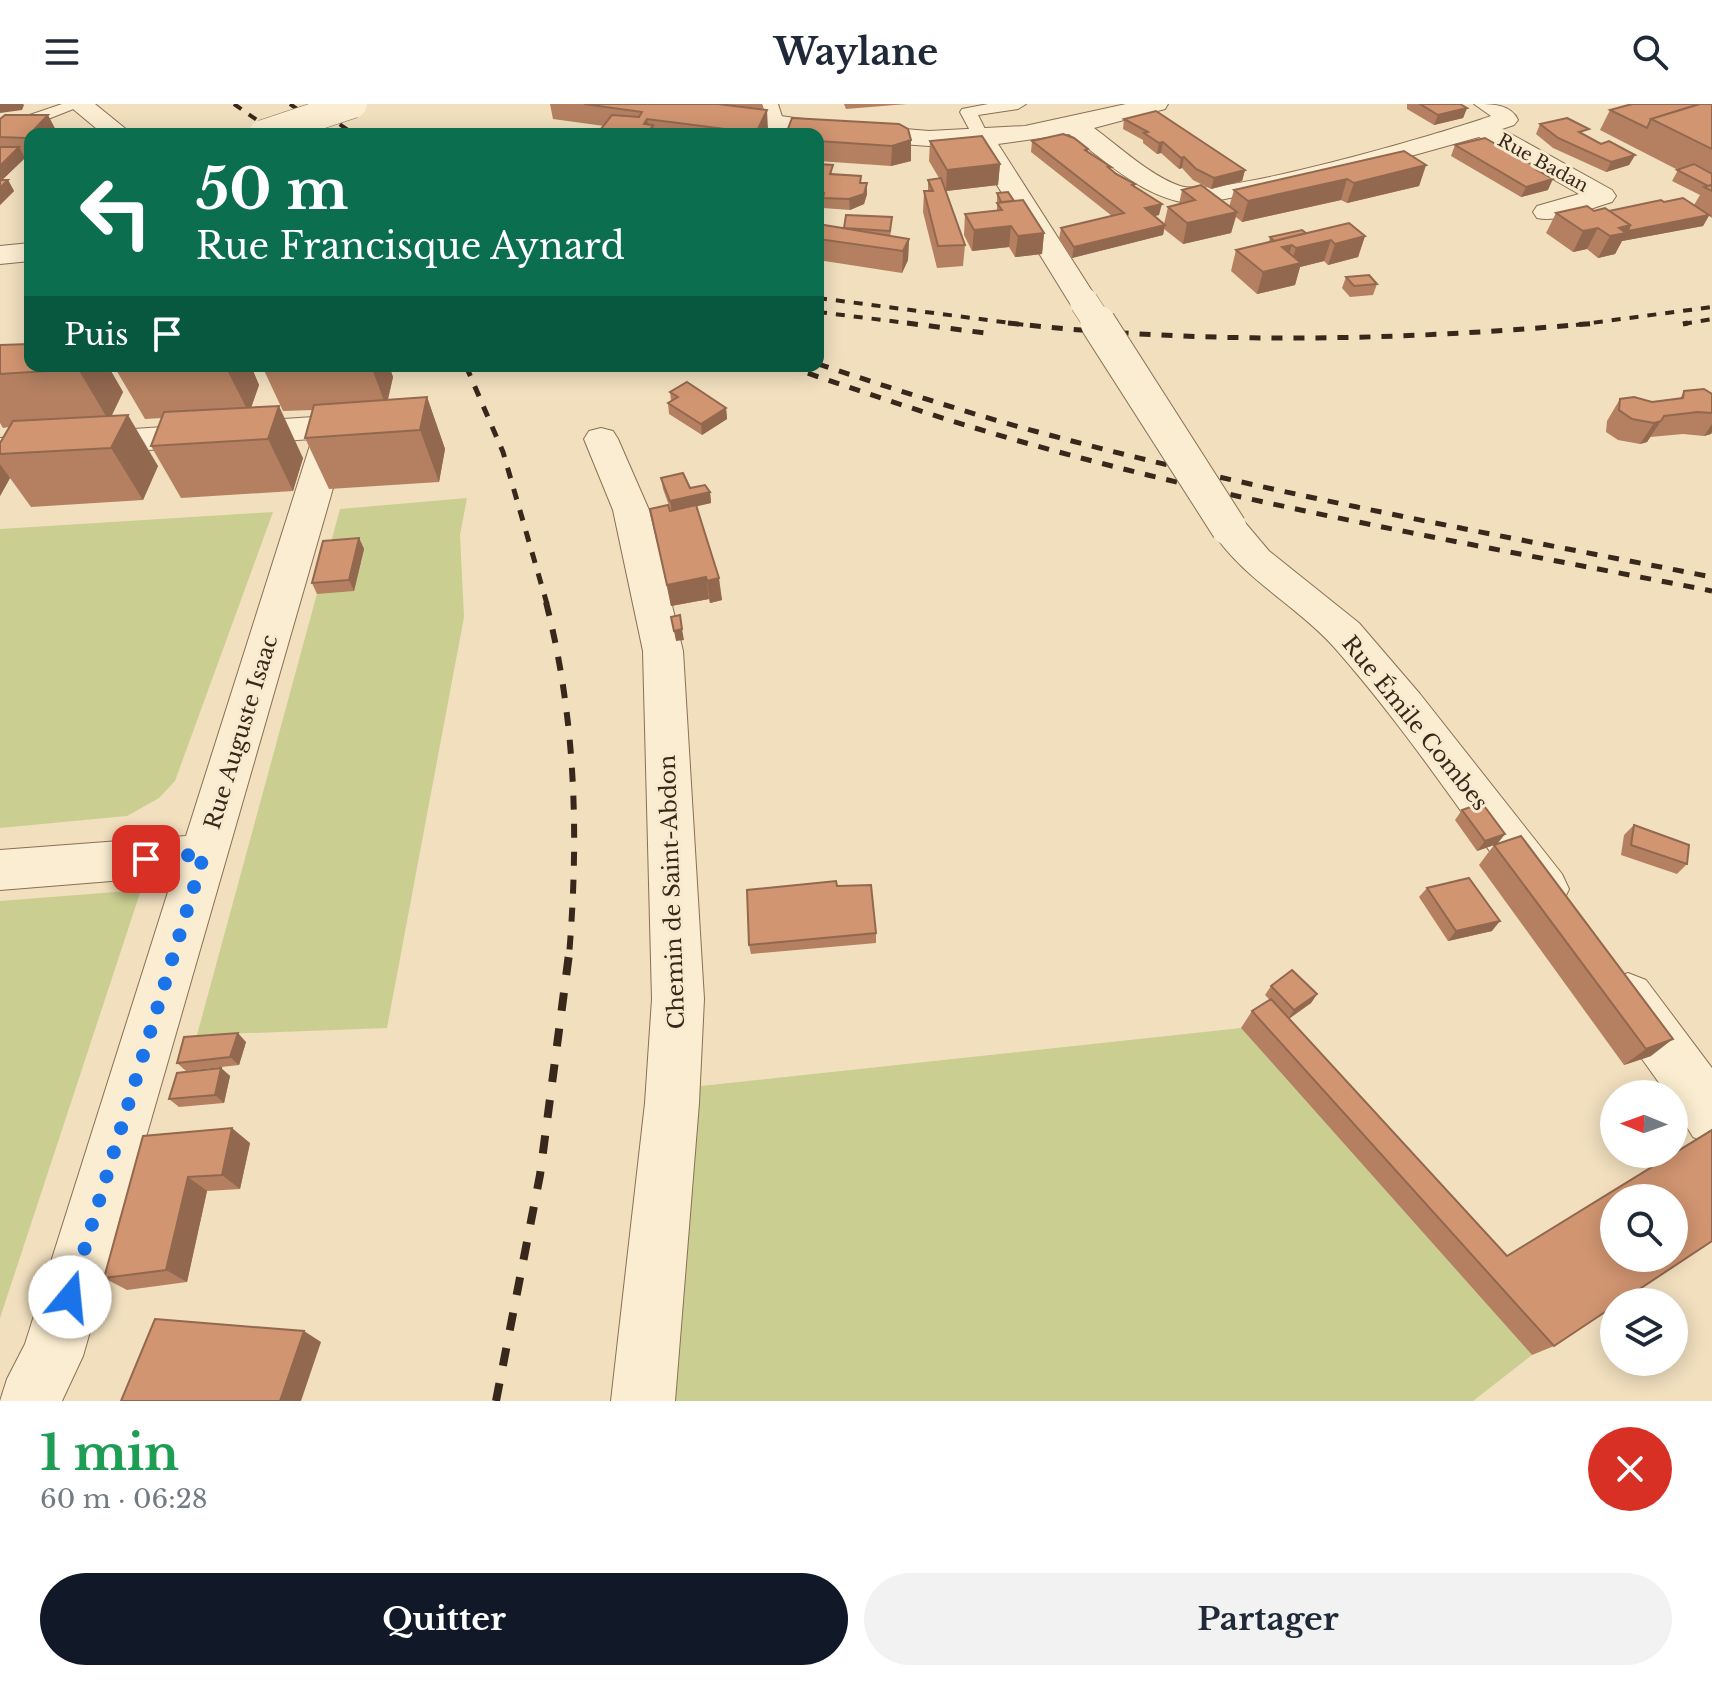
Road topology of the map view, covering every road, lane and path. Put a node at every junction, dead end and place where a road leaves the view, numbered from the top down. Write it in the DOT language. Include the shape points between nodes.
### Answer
graph roads {
  1 [pos="78,104"];
  2 [pos="353,104"];
  3 [pos="639,104"];
  4 [pos="1018,104"];
  5 [pos="1156,104"];
  6 [pos="688,107"];
  7 [pos="773,113"];
  8 [pos="1485,117"];
  9 [pos="1072,124"];
  10 [pos="111,128"];
  11 [pos="281,128"];
  12 [pos="0,133"];
  13 [pos="981,137"];
  14 [pos="1632,186"];
  15 [pos="1602,196"];
  16 [pos="1547,212"];
  17 [pos="24,253"];
  18 [pos="0,255"];
  19 [pos="396,423"];
  20 [pos="333,427"];
  21 [pos="601,439"];
  22 [pos="0,449"];
  23 [pos="204,854"];
  24 [pos="0,870"];
  25 [pos="1569,920"];
  26 [pos="1607,970"];
  27 [pos="1712,1118"];
  28 [pos="29,1401"];
  29 [pos="643,1401"];
  1 -- 10 [label="street"];
  1 -- 12 [label="lane"];
  2 -- 11 [label="street, bridge"];
  3 -- 6 [label="street"];
  4 -- 13 [label="lane" via="968,112"];
  5 -- 9 [label="street"];
  6 -- 7 [label="street"];
  7 -- 13 [label="street" via="898,136"];
  8 -- 9 [label="street, Rue Badan" via="1230,191 1181,196"];
  8 -- 15 [label="street, Rue Badan"];
  9 -- 13 [label="street"];
  13 -- 25 [label="street, Rue Émile Combes, bridge" via="1229,528 1255,560 1345,633"];
  14 -- 15 [label="street, Rue Badan"];
  15 -- 16 [label="street, Rue Badan"];
  17 -- 18 [label="street"];
  19 -- 20 [label="street"];
  20 -- 22 [label="street"];
  20 -- 23 [label="street, Rue Auguste Isaac"];
  21 -- 29 [label="street, Chemin de Saint-Abdon" via="631,510 663,651 678,999"];
  23 -- 24 [label="street"];
  23 -- 28 [label="street, Rue Auguste Isaac" via="52,1356"];
  26 -- 27 [label="street"];
}
